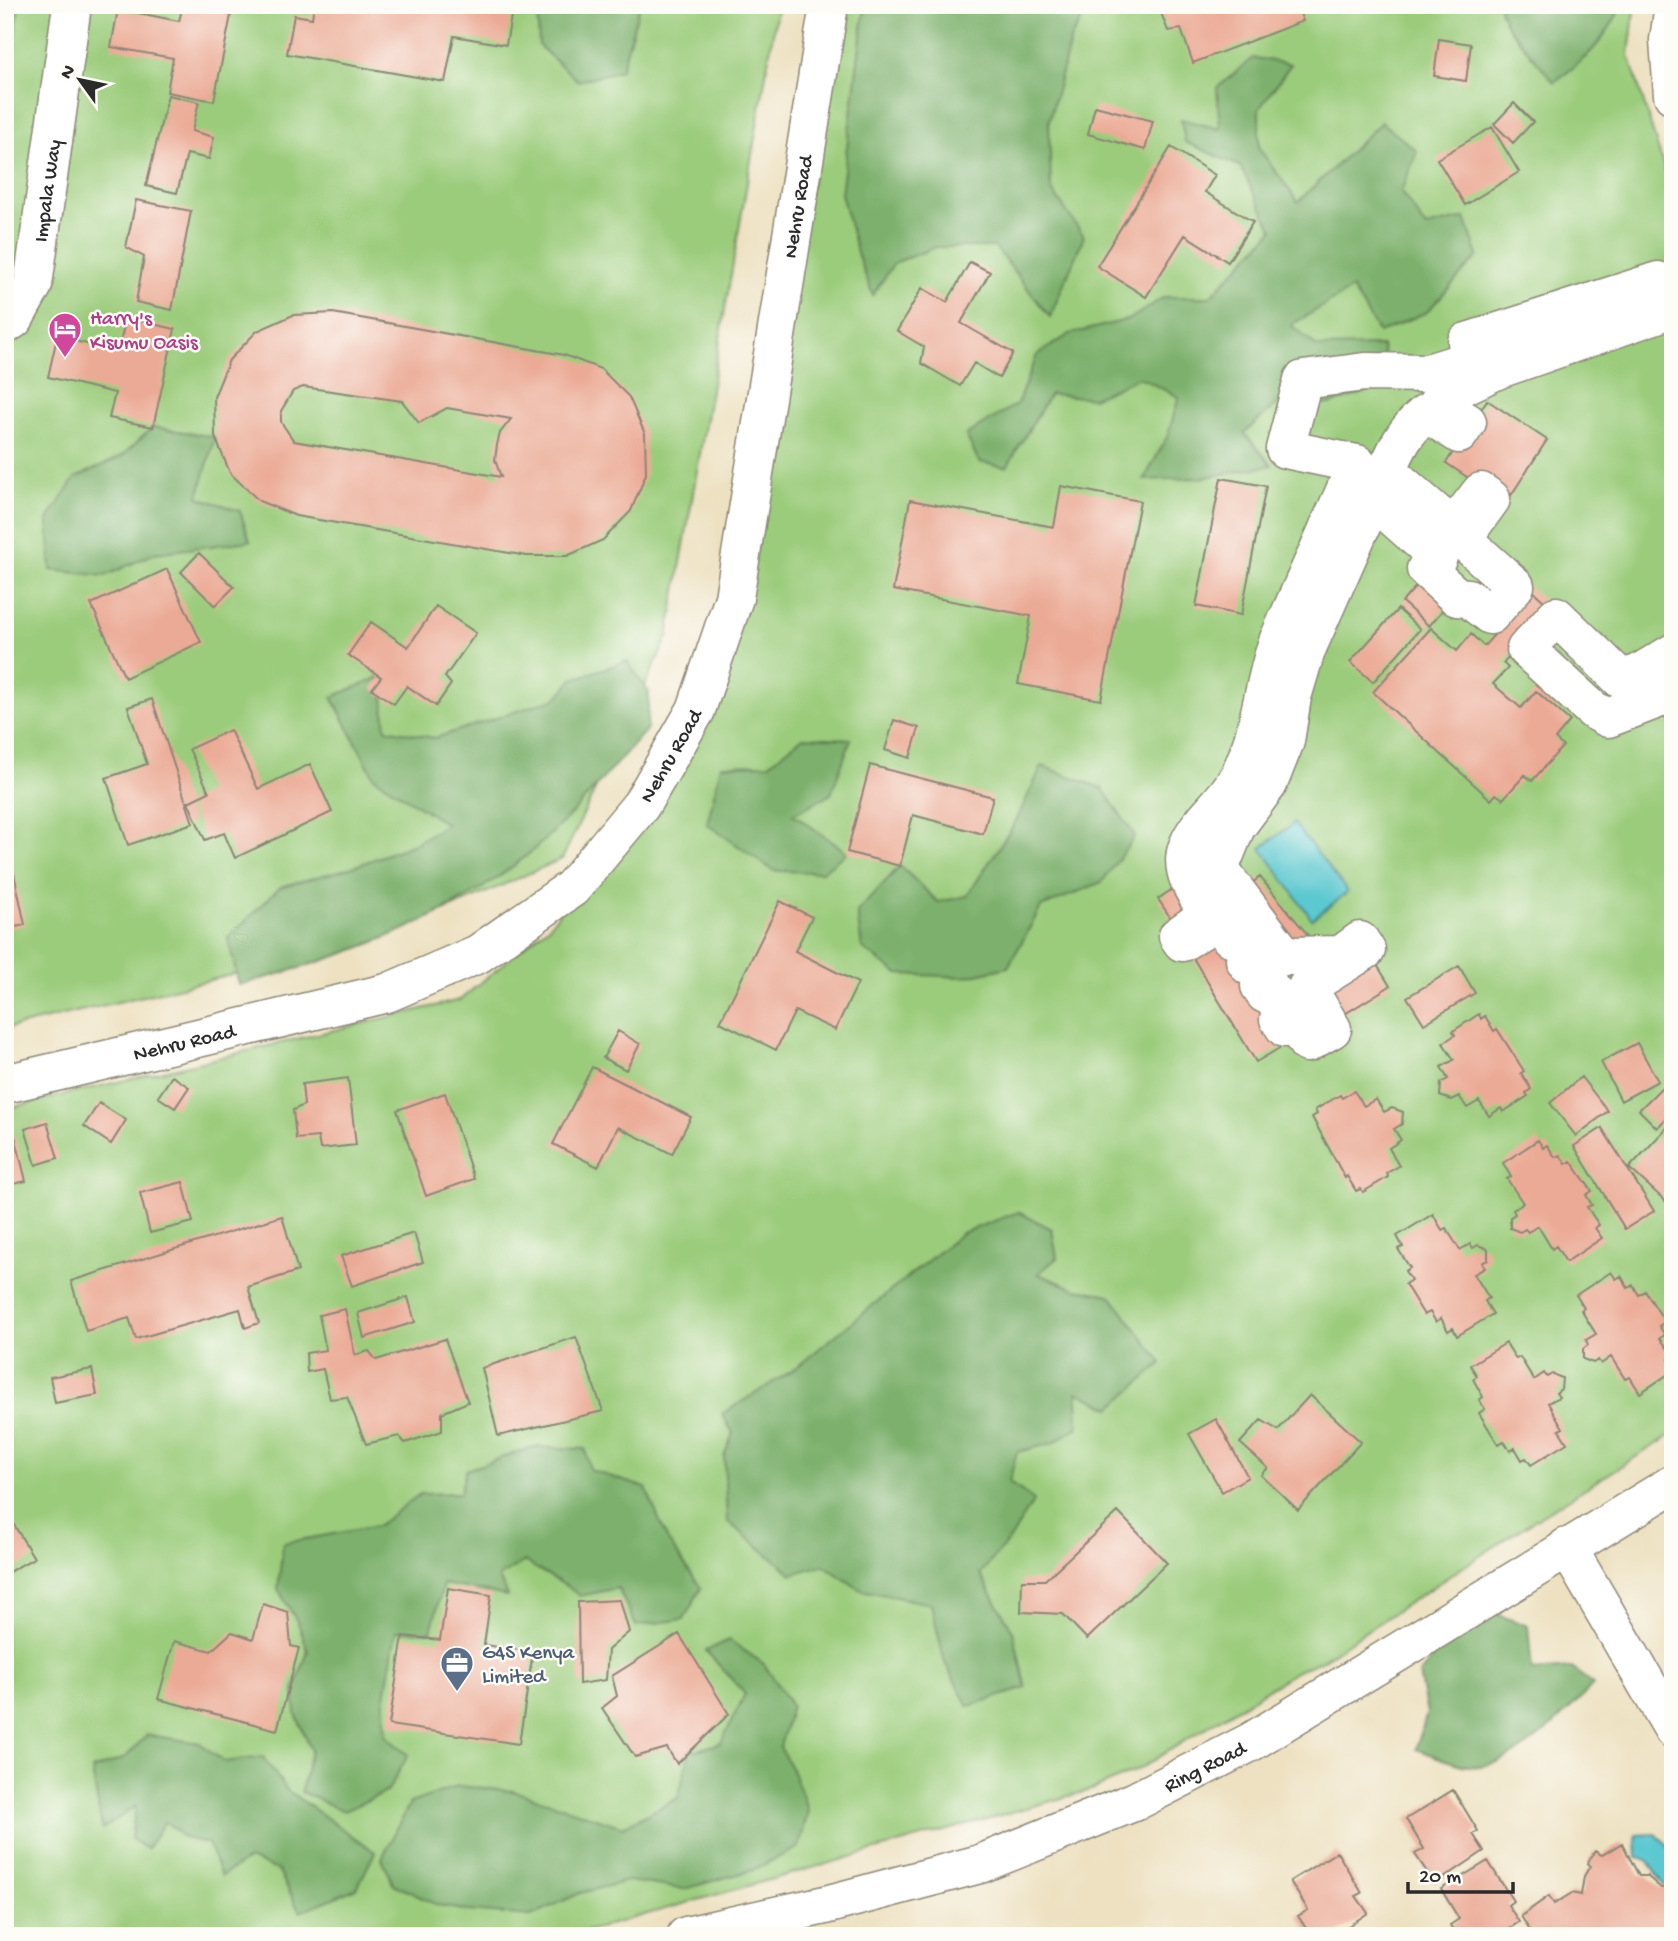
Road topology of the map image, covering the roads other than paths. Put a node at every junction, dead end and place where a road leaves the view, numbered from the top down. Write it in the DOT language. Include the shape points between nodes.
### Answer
graph roads {
  1 [pos="72,5"];
  2 [pos="829,5"];
  3 [pos="1673,12"];
  4 [pos="1673,95"];
  5 [pos="5,325"];
  6 [pos="1673,653"];
  7 [pos="1673,693"];
  8 [pos="1307,989"];
  9 [pos="5,1084"];
  10 [pos="1673,1484"];
  11 [pos="1567,1548"];
  12 [pos="1673,1729"];
  13 [pos="737,1931"];
  14 [pos="686,1936"];
  1 -- 5 [label="street, Impala Way" via="33,285 14,319"];
  2 -- 9 [label="street, Nehru Road" via="734,598 696,710 641,805 572,888 478,954 387,993"];
  3 -- 4 [label="street" via="1669,40"];
  6 -- 7 [label="street" via="1621,679 1556,616 1526,649 1592,710 1608,718"];
  8 -- 8 [label="street" via="1366,950 1360,941 1341,956 1286,956 1219,869 1236,827 1268,784 1285,741 1306,650 1373,499 1438,557 1426,569 1457,597 1468,598 1490,615 1515,586 1462,539 1491,499 1481,492 1452,528 1387,471 1396,450 1407,429 1426,412 1459,434 1467,422 1437,404 1465,385 1668,310 1658,281 1467,342 1473,359 1428,373 1365,372 1303,380 1285,449 1357,464 1279,639 1241,773 1187,846 1186,876 1209,914 1178,936 1182,942 1224,916 1232,928 1227,931 1230,937 1237,934 1250,956 1245,960 1249,966 1255,962 1267,981 1260,986 1265,994 1272,990 1287,1014 1279,1019 1285,1028 1294,1022 1307,1043 1332,1029"];
  10 -- 11 [label="street, Ring Road"];
  11 -- 12 [label="street"];
  11 -- 13 [label="street, Ring Road" via="1251,1742 1136,1801 980,1864"];
  13 -- 14 [label="street, Ring Road"];
}
